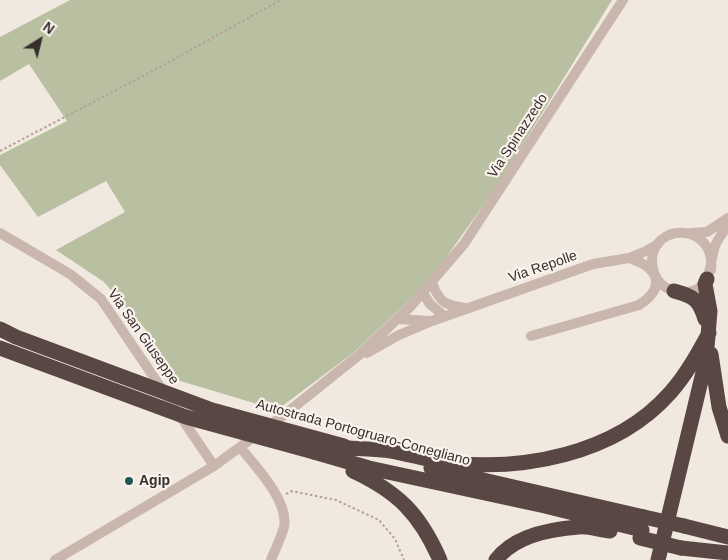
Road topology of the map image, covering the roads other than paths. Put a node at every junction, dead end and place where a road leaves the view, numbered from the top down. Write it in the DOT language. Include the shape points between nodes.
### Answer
graph roads {
  1 [pos="623,0"];
  2 [pos="728,218"];
  3 [pos="728,226"];
  4 [pos="0,233"];
  5 [pos="690,233"];
  6 [pos="658,244"];
  7 [pos="628,258"];
  8 [pos="709,274"];
  9 [pos="656,277"];
  10 [pos="432,283"];
  11 [pos="674,291"];
  12 [pos="423,293"];
  13 [pos="650,298"];
  14 [pos="467,308"];
  15 [pos="444,316"];
  16 [pos="398,319"];
  17 [pos="432,321"];
  18 [pos="0,329"];
  19 [pos="709,333"];
  20 [pos="531,336"];
  21 [pos="0,348"];
  22 [pos="359,355"];
  23 [pos="728,436"];
  24 [pos="240,447"];
  25 [pos="346,447"];
  26 [pos="311,456"];
  27 [pos="214,466"];
  28 [pos="642,528"];
  29 [pos="728,537"];
  30 [pos="682,538"];
  31 [pos="728,552"];
  32 [pos="56,560"];
  33 [pos="270,560"];
  34 [pos="440,560"];
  35 [pos="496,560"];
  36 [pos="658,560"];
  1 -- 10 [label="street, Via Spinazzedo" via="464,244"];
  2 -- 5 [label="street, Via Repolle" via="707,232"];
  3 -- 8 [label="street" via="714,248"];
  4 -- 27 [label="street, Via San Giuseppe" via="70,274 101,299"];
  5 -- 6 [label="street, Via Repolle" via="672,234"];
  5 -- 8 [label="street" via="698,237 710,252"];
  6 -- 7 [label="street, Via Repolle"];
  6 -- 9 [label="street" via="652,260"];
  7 -- 9 [label="street" via="643,264"];
  7 -- 14 [label="street, Via Repolle" via="593,264"];
  8 -- 11 [label="street" via="701,286 693,290"];
  8 -- 19 [label="highway" via="706,284"];
  9 -- 11 [label="street"];
  9 -- 13 [label="street" via="656,288"];
  10 -- 12 [label="street, Via Spinazzedo"];
  10 -- 14 [label="street" via="438,298 452,306"];
  11 -- 13 [label="street"];
  11 -- 19 [label="highway" via="689,295 701,305"];
  12 -- 15 [label="street"];
  12 -- 16 [label="street, Via Spinazzedo"];
  13 -- 20 [label="street" via="639,305"];
  14 -- 15 [label="street, Via Repolle"];
  15 -- 17 [label="street, Via Repolle"];
  16 -- 17 [label="street, Via Repolle"];
  16 -- 22 [label="street, Via Spinazzedo"];
  17 -- 22 [label="street, Via Repolle"];
  18 -- 25 [label="highway, Autostrada Portogruaro-Conegliano, bridge" via="212,410"];
  19 -- 23 [label="highway" via="714,383"];
  19 -- 25 [label="highway" via="689,370 669,394 642,418 589,446 536,461 497,464 442,462 389,450"];
  19 -- 36 [label="highway" via="706,360"];
  21 -- 26 [label="highway, bridge" via="234,438"];
  22 -- 24 [label="street"];
  24 -- 27 [label="street"];
  24 -- 33 [label="street" via="268,482 282,509 284,527"];
  25 -- 28 [label="highway, Autostrada Portogruaro-Conegliano"];
  26 -- 28 [label="highway, Autostrada Portogruaro-Conegliano"];
  26 -- 34 [label="highway" via="375,482 398,498 416,517"];
  27 -- 32 [label="street"];
  28 -- 30 [label="highway, Autostrada Portogruaro-Conegliano, bridge"];
  28 -- 30 [label="highway, bridge"];
  28 -- 35 [label="highway" via="580,527 541,532 513,544"];
  29 -- 30 [label="highway, Autostrada Portogruaro-Conegliano"];
  30 -- 31 [label="highway, Autostrada Portogruaro-Conegliano"];
}
